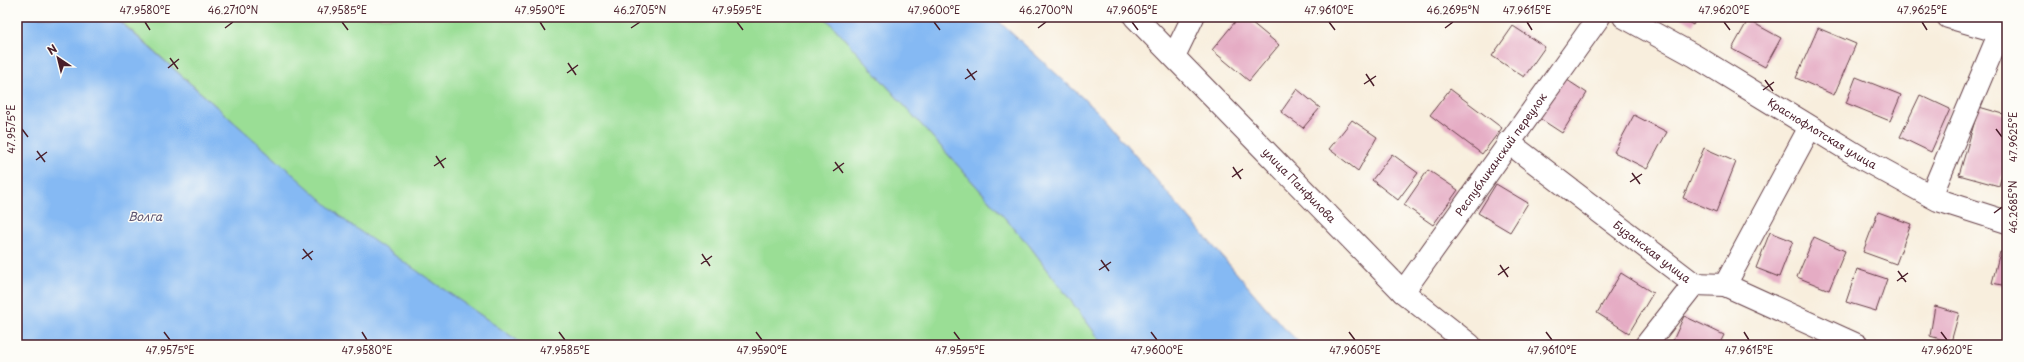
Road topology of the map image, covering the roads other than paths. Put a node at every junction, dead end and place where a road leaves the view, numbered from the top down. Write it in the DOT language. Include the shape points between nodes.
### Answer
graph roads {
  1 [pos="1135,17"];
  2 [pos="1193,17"];
  3 [pos="1599,17"];
  4 [pos="1624,17"];
  5 [pos="1948,17"];
  6 [pos="2004,33"];
  7 [pos="1174,56"];
  8 [pos="1810,127"];
  9 [pos="1508,142"];
  10 [pos="1930,196"];
  11 [pos="2007,222"];
  12 [pos="1694,284"];
  13 [pos="1725,285"];
  14 [pos="1403,292"];
  15 [pos="1470,345"];
  16 [pos="1646,345"];
  17 [pos="1856,345"];
  1 -- 7 [label="street, улица Панфилова"];
  2 -- 7 [label="street"];
  3 -- 9 [label="street, Республиканский переулок"];
  4 -- 8 [label="street, Краснофлотская улица" via="1695,56"];
  5 -- 6 [label="street"];
  6 -- 10 [label="street"];
  7 -- 14 [label="street, улица Панфилова"];
  8 -- 10 [label="street, Краснофлотская улица"];
  8 -- 13 [label="street"];
  9 -- 12 [label="street, Бузанская улица"];
  9 -- 14 [label="street, Республиканский переулок"];
  10 -- 11 [label="street, Краснофлотская улица"];
  12 -- 13 [label="street, Бузанская улица"];
  12 -- 16 [label="street"];
  13 -- 17 [label="street, Бузанская улица"];
  14 -- 15 [label="street, улица Панфилова"];
}
